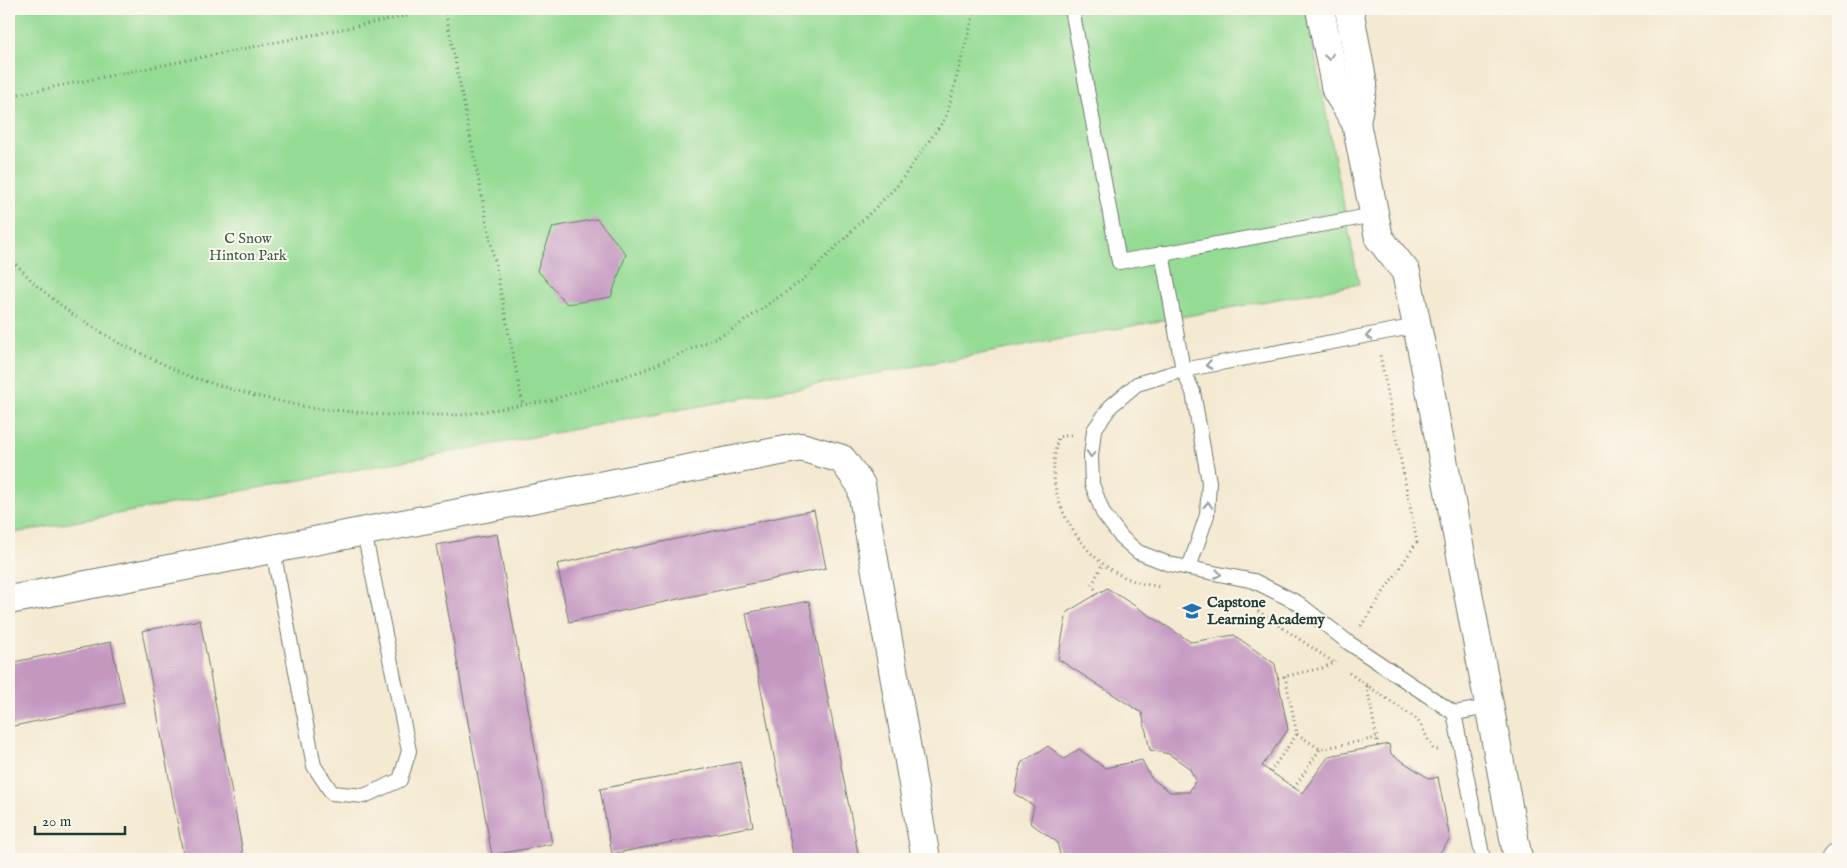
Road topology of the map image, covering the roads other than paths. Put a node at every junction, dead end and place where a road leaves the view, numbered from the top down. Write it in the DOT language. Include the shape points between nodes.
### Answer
graph roads {
  1 [pos="1072,9"];
  2 [pos="1320,9"];
  3 [pos="1349,9"];
  4 [pos="1356,123"];
  5 [pos="1374,215"];
  6 [pos="1162,254"];
  7 [pos="1417,326"];
  8 [pos="1183,370"];
  9 [pos="364,532"];
  10 [pos="273,550"];
  11 [pos="1189,568"];
  12 [pos="9,600"];
  13 [pos="1489,707"];
  14 [pos="1454,713"];
  15 [pos="926,859"];
  16 [pos="1483,859"];
  17 [pos="1518,859"];
  1 -- 6 [label="lane" via="1119,262"];
  2 -- 4 [label="street, one-way" via="1336,90"];
  3 -- 4 [label="street" via="1363,85"];
  4 -- 5 [label="street"];
  5 -- 6 [label="lane"];
  5 -- 7 [label="street" via="1379,238 1406,272"];
  6 -- 8 [label="lane"];
  7 -- 8 [label="lane, one-way"];
  7 -- 13 [label="street"];
  11 -- 8 [label="lane, one-way" via="1207,515 1209,482 1193,392"];
  8 -- 11 [label="lane, one-way" via="1137,384 1111,406 1094,430 1090,456 1092,484 1103,513 1122,538 1138,552"];
  9 -- 10 [label="street"];
  9 -- 10 [label="lane" via="409,751 400,780 364,796 332,793 314,766"];
  9 -- 15 [label="street" via="801,447 842,459 861,485"];
  10 -- 12 [label="street"];
  11 -- 14 [label="lane, one-way" via="1254,581 1298,603"];
  13 -- 14 [label="lane"];
  13 -- 17 [label="street"];
  14 -- 16 [label="lane"];
}
